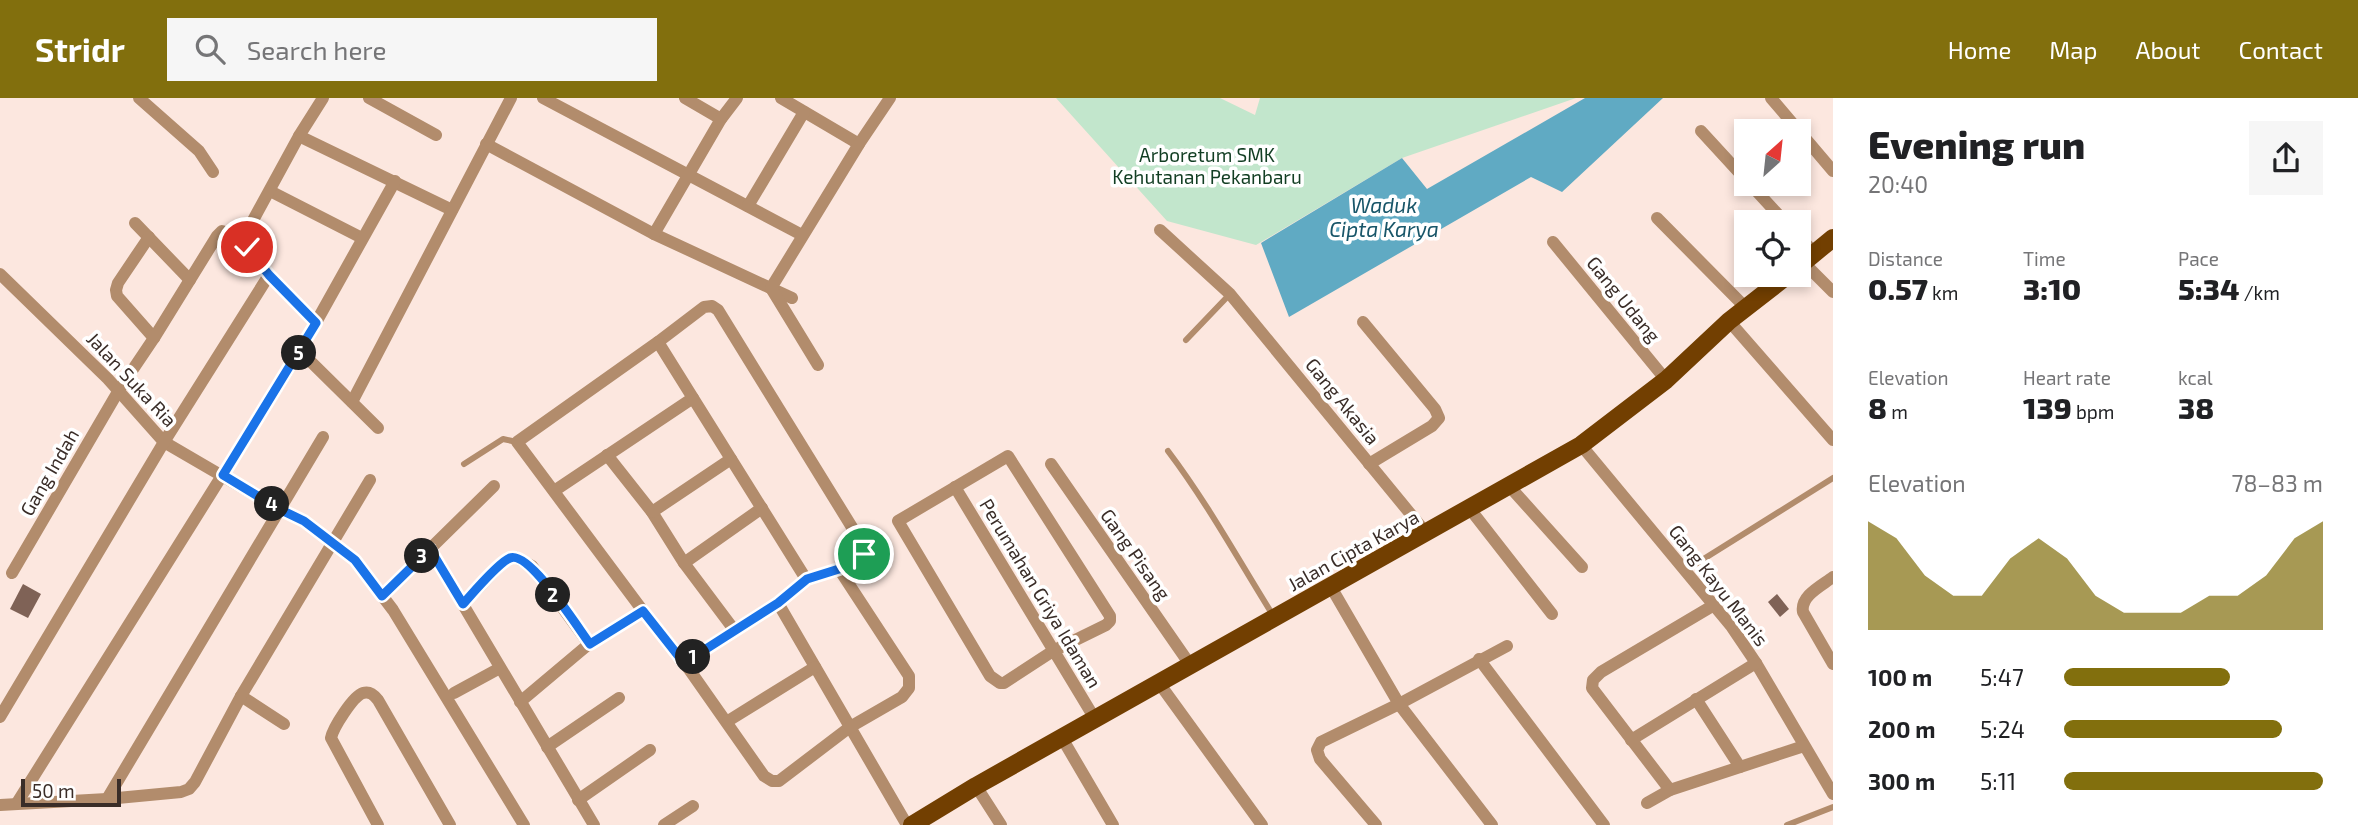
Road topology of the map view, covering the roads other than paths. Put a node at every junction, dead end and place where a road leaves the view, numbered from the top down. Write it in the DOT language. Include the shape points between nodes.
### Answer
graph roads {
  1 [pos="139,98"];
  2 [pos="323,98"];
  3 [pos="369,98"];
  4 [pos="510,98"];
  5 [pos="543,98"];
  6 [pos="685,98"];
  7 [pos="737,98"];
  8 [pos="781,98"];
  9 [pos="891,98"];
  10 [pos="1771,98"];
  11 [pos="804,112"];
  12 [pos="721,119"];
  13 [pos="1701,131"];
  14 [pos="436,135"];
  15 [pos="299,136"];
  16 [pos="486,144"];
  17 [pos="859,144"];
  18 [pos="1734,167"];
  19 [pos="1833,171"];
  20 [pos="213,172"];
  21 [pos="689,175"];
  22 [pos="395,181"];
  23 [pos="270,191"];
  24 [pos="1761,196"];
  25 [pos="748,206"];
  26 [pos="452,210"];
  27 [pos="1775,210"];
  28 [pos="1657,218"];
  29 [pos="135,223"];
  30 [pos="1160,230"];
  31 [pos="654,234"];
  32 [pos="802,235"];
  33 [pos="149,237"];
  34 [pos="362,238"];
  35 [pos="1833,238"];
  36 [pos="241,239"];
  37 [pos="1552,242"];
  38 [pos="1811,257"];
  39 [pos="1811,267"];
  40 [pos="0,274"];
  41 [pos="269,275"];
  42 [pos="190,280"];
  43 [pos="1773,287"];
  44 [pos="771,288"];
  45 [pos="1833,292"];
  46 [pos="1230,293"];
  47 [pos="792,298"];
  48 [pos="1746,308"];
  49 [pos="1729,321"];
  50 [pos="1363,322"];
  51 [pos="316,323"];
  52 [pos="154,338"];
  53 [pos="1186,340"];
  54 [pos="658,342"];
  55 [pos="300,351"];
  56 [pos="818,365"];
  57 [pos="1666,380"];
  58 [pos="119,390"];
  59 [pos="692,398"];
  60 [pos="352,402"];
  61 [pos="378,428"];
  62 [pos="323,437"];
  63 [pos="1833,439"];
  64 [pos="163,442"];
  65 [pos="517,442"];
  66 [pos="1581,445"];
  67 [pos="1168,451"];
  68 [pos="607,455"];
  69 [pos="731,459"];
  70 [pos="464,464"];
  71 [pos="1051,464"];
  72 [pos="1369,464"];
  73 [pos="223,475"];
  74 [pos="1833,478"];
  75 [pos="370,480"];
  76 [pos="494,486"];
  77 [pos="955,487"];
  78 [pos="1510,487"];
  79 [pos="554,491"];
  80 [pos="762,508"];
  81 [pos="279,509"];
  82 [pos="1470,509"];
  83 [pos="652,512"];
  84 [pos="1427,534"];
  85 [pos="332,542"];
  86 [pos="430,549"];
  87 [pos="684,563"];
  88 [pos="1581,567"];
  89 [pos="839,569"];
  90 [pos="1686,570"];
  91 [pos="12,573"];
  92 [pos="1833,577"];
  93 [pos="807,579"];
  94 [pos="1331,587"];
  95 [pos="381,595"];
  96 [pos="778,603"];
  97 [pos="463,604"];
  98 [pos="1714,605"];
  99 [pos="643,611"];
  100 [pos="1552,614"];
  101 [pos="1275,618"];
  102 [pos="735,631"];
  103 [pos="590,644"];
  104 [pos="1507,646"];
  105 [pos="1053,651"];
  106 [pos="1479,659"];
  107 [pos="684,663"];
  108 [pos="1756,663"];
  109 [pos="1833,664"];
  110 [pos="1191,666"];
  111 [pos="815,667"];
  112 [pos="500,668"];
  113 [pos="1159,684"];
  114 [pos="15,691"];
  115 [pos="0,692"];
  116 [pos="454,693"];
  117 [pos="241,696"];
  118 [pos="619,698"];
  119 [pos="1696,699"];
  120 [pos="520,702"];
  121 [pos="1399,704"];
  122 [pos="0,717"];
  123 [pos="1095,719"];
  124 [pos="728,721"];
  125 [pos="284,724"];
  126 [pos="850,727"];
  127 [pos="1062,738"];
  128 [pos="1631,740"];
  129 [pos="1804,746"];
  130 [pos="547,747"];
  131 [pos="650,750"];
  132 [pos="1740,767"];
  133 [pos="975,786"];
  134 [pos="1670,790"];
  135 [pos="1833,794"];
  136 [pos="107,799"];
  137 [pos="578,800"];
  138 [pos="17,803"];
  139 [pos="1647,803"];
  140 [pos="0,805"];
  141 [pos="693,806"];
  142 [pos="1833,807"];
  143 [pos="378,825"];
  144 [pos="450,825"];
  145 [pos="524,825"];
  146 [pos="594,825"];
  147 [pos="664,825"];
  148 [pos="907,825"];
  149 [pos="912,825"];
  150 [pos="1001,825"];
  151 [pos="1113,825"];
  152 [pos="1262,825"];
  153 [pos="1376,825"];
  154 [pos="1492,825"];
  155 [pos="1604,825"];
  156 [pos="1787,825"];
  1 -- 20 [label="street" via="199,151"];
  2 -- 15 [label="street"];
  3 -- 14 [label="street"];
  4 -- 16 [label="street"];
  5 -- 21 [label="street"];
  6 -- 12 [label="street"];
  7 -- 12 [label="street"];
  8 -- 11 [label="street"];
  9 -- 17 [label="street"];
  10 -- 19 [label="street"];
  11 -- 17 [label="street"];
  11 -- 25 [label="street"];
  12 -- 21 [label="street"];
  13 -- 18 [label="street"];
  15 -- 22 [label="street"];
  15 -- 23 [label="street"];
  16 -- 26 [label="street"];
  16 -- 31 [label="street"];
  17 -- 32 [label="street"];
  21 -- 25 [label="street"];
  21 -- 31 [label="street"];
  22 -- 26 [label="street"];
  22 -- 34 [label="street"];
  23 -- 34 [label="street"];
  23 -- 36 [label="street"];
  24 -- 27 [label="street"];
  25 -- 32 [label="street"];
  26 -- 60 [label="street"];
  28 -- 48 [label="street"];
  29 -- 33 [label="street"];
  30 -- 46 [label="street, Gang Akasia"];
  31 -- 44 [label="street"];
  32 -- 44 [label="street"];
  33 -- 42 [label="street"];
  33 -- 52 [label="street" via="116,290"];
  34 -- 51 [label="street"];
  35 -- 38 [label="main road"];
  36 -- 41 [label="street"];
  36 -- 42 [label="street, Gang Indah" via="226,231 220,233"];
  37 -- 57 [label="street, Gang Udang"];
  39 -- 45 [label="street"];
  40 -- 58 [label="street, Jalan Suka Ria"];
  41 -- 51 [label="street"];
  41 -- 64 [label="street"];
  42 -- 52 [label="street, Gang Indah"];
  43 -- 48 [label="main road, Jalan Cipta Karya"];
  44 -- 47 [label="street"];
  44 -- 56 [label="street"];
  46 -- 53 [label="lane"];
  46 -- 72 [label="street, Gang Akasia"];
  48 -- 49 [label="main road, Jalan Cipta Karya"];
  49 -- 57 [label="main road, Jalan Cipta Karya"];
  49 -- 63 [label="street"];
  50 -- 72 [label="street" via="1439,418"];
  51 -- 55 [label="street"];
  52 -- 58 [label="street, Gang Indah"];
  54 -- 59 [label="street"];
  54 -- 65 [label="street"];
  54 -- 89 [label="street" via="704,307 718,310 866,550"];
  55 -- 60 [label="street"];
  55 -- 73 [label="street"];
  57 -- 66 [label="main road, Jalan Cipta Karya"];
  58 -- 64 [label="street, Jalan Suka Ria"];
  58 -- 91 [label="street, Gang Indah"];
  59 -- 68 [label="street"];
  59 -- 69 [label="street"];
  60 -- 61 [label="street"];
  62 -- 81 [label="street"];
  64 -- 73 [label="street, Jalan Suka Ria"];
  64 -- 114 [label="street"];
  65 -- 70 [label="lane" via="503,439"];
  65 -- 79 [label="street"];
  66 -- 78 [label="main road, Jalan Cipta Karya"];
  66 -- 90 [label="street, Gang Kayu Manis"];
  67 -- 101 [label="lane" via="1204,500"];
  68 -- 79 [label="street"];
  68 -- 83 [label="street"];
  69 -- 80 [label="street"];
  69 -- 83 [label="street"];
  71 -- 110 [label="street, Gang Pisang"];
  72 -- 84 [label="street, Gang Akasia"];
  73 -- 81 [label="street, Jalan Suka Ria"];
  73 -- 138 [label="street"];
  74 -- 90 [label="lane"];
  75 -- 85 [label="street"];
  76 -- 86 [label="street"];
  77 -- 105 [label="street, Perumahan Griya Idaman"];
  77 -- 105 [label="street" via="1008,456 1110,616 1106,625"];
  77 -- 105 [label="street" via="901,518 900,526 995,681 1004,683"];
  78 -- 82 [label="main road, Jalan Cipta Karya"];
  78 -- 88 [label="street"];
  79 -- 99 [label="street"];
  80 -- 87 [label="street"];
  80 -- 93 [label="street"];
  81 -- 85 [label="street, Jalan Suka Ria"];
  81 -- 136 [label="street"];
  82 -- 84 [label="main road, Jalan Cipta Karya"];
  82 -- 100 [label="street"];
  83 -- 87 [label="street"];
  84 -- 94 [label="main road, Jalan Cipta Karya"];
  85 -- 95 [label="street, Jalan Suka Ria" via="355,560"];
  85 -- 117 [label="street"];
  86 -- 95 [label="street"];
  86 -- 97 [label="street"];
  87 -- 102 [label="street"];
  89 -- 93 [label="street"];
  89 -- 126 [label="street" via="909,676 909,688 902,698"];
  90 -- 98 [label="street, Gang Kayu Manis"];
  92 -- 109 [label="street" via="1802,605"];
  93 -- 96 [label="street"];
  94 -- 101 [label="main road, Jalan Cipta Karya"];
  94 -- 121 [label="street"];
  95 -- 145 [label="street"];
  96 -- 102 [label="street"];
  96 -- 111 [label="street"];
  97 -- 103 [label="street" via="501,564 515,557 532,566"];
  97 -- 112 [label="street"];
  98 -- 108 [label="street, Gang Kayu Manis"];
  98 -- 128 [label="street" via="1593,680 1592,688"];
  99 -- 103 [label="street"];
  99 -- 107 [label="street"];
  101 -- 110 [label="main road, Jalan Cipta Karya"];
  102 -- 107 [label="street"];
  103 -- 120 [label="street"];
  104 -- 106 [label="street"];
  105 -- 123 [label="street, Perumahan Griya Idaman"];
  106 -- 121 [label="street"];
  106 -- 155 [label="street"];
  107 -- 124 [label="street"];
  108 -- 119 [label="street"];
  108 -- 129 [label="street, Gang Kayu Manis"];
  110 -- 113 [label="main road, Jalan Cipta Karya"];
  111 -- 124 [label="street"];
  111 -- 126 [label="street"];
  112 -- 116 [label="street"];
  112 -- 120 [label="street"];
  113 -- 123 [label="main road, Jalan Cipta Karya"];
  113 -- 152 [label="street"];
  114 -- 115 [label="street"];
  114 -- 122 [label="street"];
  117 -- 125 [label="street"];
  117 -- 136 [label="street" via="189,789"];
  118 -- 130 [label="street"];
  119 -- 128 [label="street"];
  119 -- 132 [label="street"];
  120 -- 130 [label="street"];
  121 -- 153 [label="street" via="1321,742 1317,750"];
  121 -- 154 [label="street"];
  123 -- 127 [label="main road, Jalan Cipta Karya"];
  124 -- 126 [label="street" via="772,781"];
  126 -- 148 [label="street"];
  127 -- 133 [label="main road, Jalan Cipta Karya"];
  127 -- 151 [label="street"];
  128 -- 134 [label="street"];
  129 -- 132 [label="street"];
  129 -- 135 [label="street, Gang Kayu Manis"];
  130 -- 137 [label="street"];
  131 -- 137 [label="street"];
  132 -- 134 [label="street"];
  133 -- 149 [label="main road, Jalan Cipta Karya"];
  133 -- 150 [label="street"];
  134 -- 139 [label="street"];
  136 -- 138 [label="street"];
  137 -- 146 [label="street"];
  138 -- 140 [label="street"];
  141 -- 147 [label="street"];
  142 -- 156 [label="lane"];
  143 -- 144 [label="street" via="331,738 334,727 363,693 378,700"];
}
